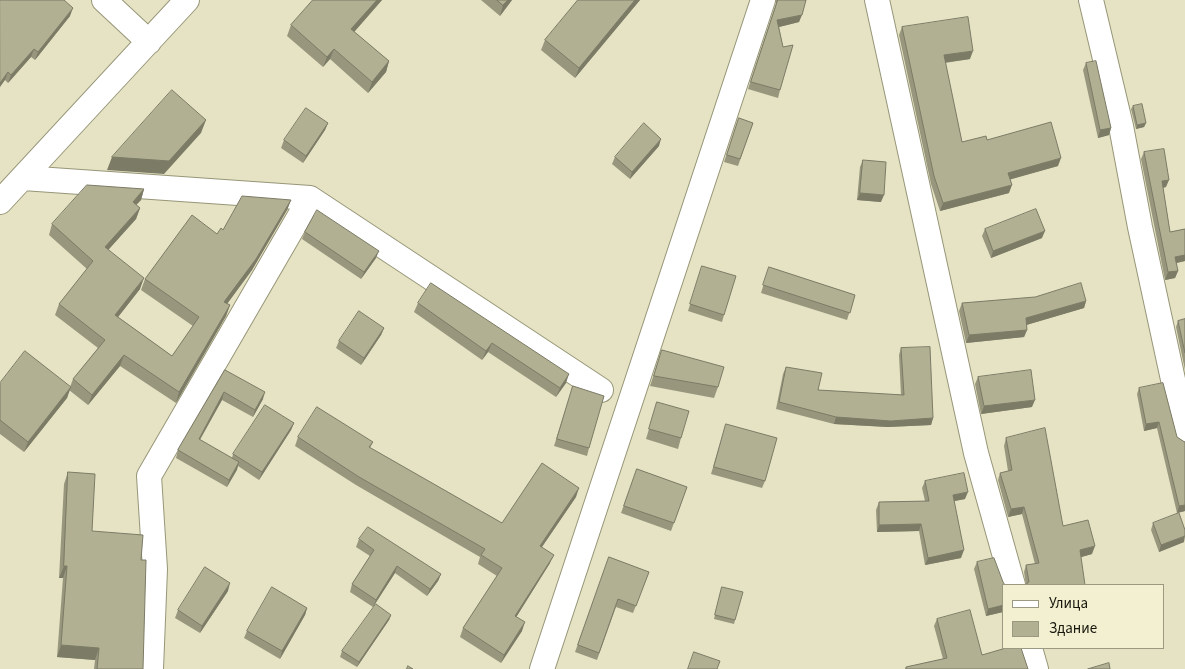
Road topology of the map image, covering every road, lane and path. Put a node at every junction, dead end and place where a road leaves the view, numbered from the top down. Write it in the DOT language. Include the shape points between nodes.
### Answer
graph roads {
  1 [pos="104,0"];
  2 [pos="187,0"];
  3 [pos="763,0"];
  4 [pos="878,0"];
  5 [pos="1091,0"];
  6 [pos="149,42"];
  7 [pos="23,178"];
  8 [pos="310,198"];
  9 [pos="0,202"];
  10 [pos="601,390"];
  11 [pos="1185,434"];
  12 [pos="1012,584"];
  13 [pos="1030,649"];
  14 [pos="151,669"];
  15 [pos="542,669"];
  16 [pos="1036,669"];
  1 -- 6 [label="street"];
  2 -- 6 [label="street"];
  3 -- 15 [label="street"];
  4 -- 12 [label="street" via="976,453"];
  5 -- 11 [label="street" via="1121,126"];
  6 -- 7 [label="street"];
  7 -- 8 [label="street"];
  7 -- 9 [label="street"];
  8 -- 10 [label="street"];
  8 -- 14 [label="street" via="148,476 155,569"];
  13 -- 16 [label="street"];
}
